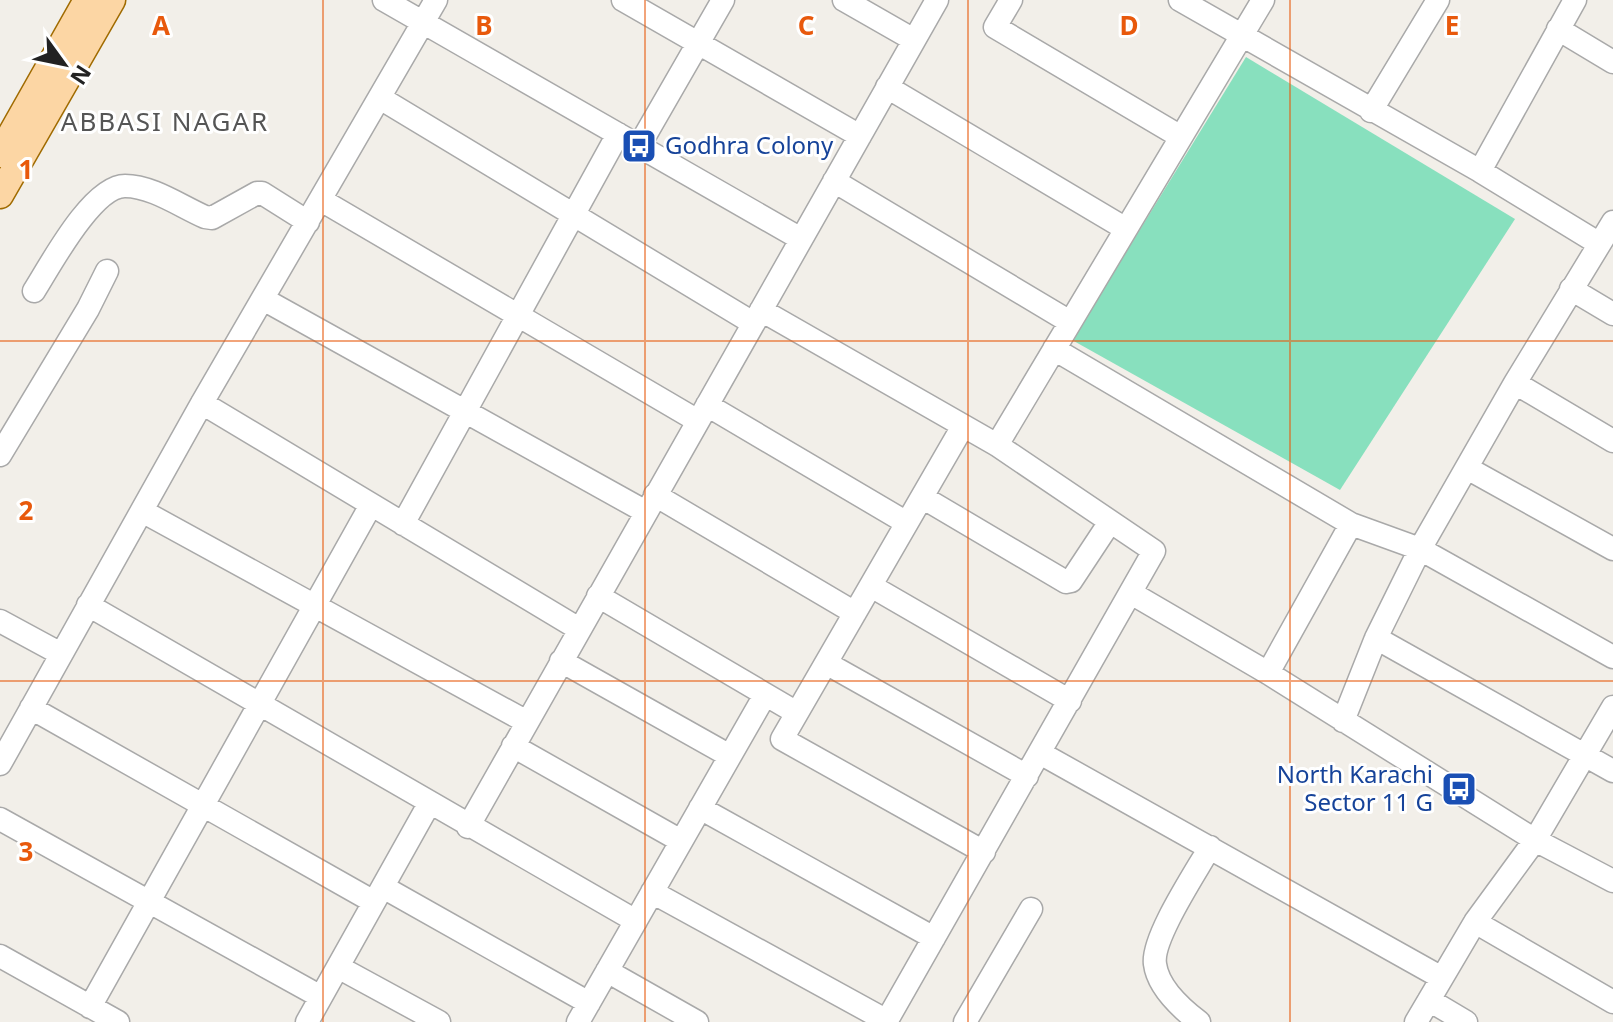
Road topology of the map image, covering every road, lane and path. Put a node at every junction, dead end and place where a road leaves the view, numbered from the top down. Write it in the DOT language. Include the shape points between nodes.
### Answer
graph roads {
  1 [pos="87,0"];
  2 [pos="112,0"];
  3 [pos="384,0"];
  4 [pos="436,0"];
  5 [pos="623,0"];
  6 [pos="723,0"];
  7 [pos="844,0"];
  8 [pos="937,0"];
  9 [pos="1011,0"];
  10 [pos="1180,0"];
  11 [pos="1263,0"];
  12 [pos="1438,0"];
  13 [pos="1575,0"];
  14 [pos="423,22"];
  15 [pos="1558,29"];
  16 [pos="1242,35"];
  17 [pos="914,40"];
  18 [pos="698,43"];
  19 [pos="1613,62"];
  20 [pos="887,87"];
  21 [pos="380,98"];
  22 [pos="1371,111"];
  23 [pos="618,134"];
  24 [pos="860,136"];
  25 [pos="1181,137"];
  26 [pos="639,146"];
  27 [pos="0,154"];
  28 [pos="1480,171"];
  29 [pos="834,181"];
  30 [pos="3,183"];
  31 [pos="321,200"];
  32 [pos="573,215"];
  33 [pos="308,222"];
  34 [pos="1613,222"];
  35 [pos="1126,229"];
  36 [pos="801,239"];
  37 [pos="1598,243"];
  38 [pos="107,271"];
  39 [pos="1571,289"];
  40 [pos="34,291"];
  41 [pos="263,299"];
  42 [pos="1613,314"];
  43 [pos="518,315"];
  44 [pos="757,316"];
  45 [pos="1070,322"];
  46 [pos="1054,349"];
  47 [pos="1515,383"];
  48 [pos="202,403"];
  49 [pos="465,411"];
  50 [pos="702,413"];
  51 [pos="963,426"];
  52 [pos="1613,441"];
  53 [pos="997,445"];
  54 [pos="0,455"];
  55 [pos="1467,468"];
  56 [pos="922,497"];
  57 [pos="651,504"];
  58 [pos="371,505"];
  59 [pos="142,511"];
  60 [pos="1110,522"];
  61 [pos="907,523"];
  62 [pos="403,524"];
  63 [pos="1351,524"];
  64 [pos="1420,549"];
  65 [pos="1613,549"];
  66 [pos="871,586"];
  67 [pos="1131,593"];
  68 [pos="598,596"];
  69 [pos="88,605"];
  70 [pos="315,606"];
  71 [pos="855,613"];
  72 [pos="0,621"];
  73 [pos="579,629"];
  74 [pos="1376,638"];
  75 [pos="61,654"];
  76 [pos="1613,657"];
  77 [pos="561,661"];
  78 [pos="826,663"];
  79 [pos="1268,673"];
  80 [pos="765,695"];
  81 [pos="1070,701"];
  82 [pos="259,705"];
  83 [pos="1613,707"];
  84 [pos="31,708"];
  85 [pos="797,713"];
  86 [pos="1343,721"];
  87 [pos="527,722"];
  88 [pos="513,746"];
  89 [pos="1040,753"];
  90 [pos="730,756"];
  91 [pos="1584,756"];
  92 [pos="0,764"];
  93 [pos="1613,771"];
  94 [pos="1027,776"];
  95 [pos="429,804"];
  96 [pos="203,805"];
  97 [pos="700,808"];
  98 [pos="0,819"];
  99 [pos="468,827"];
  100 [pos="1535,840"];
  101 [pos="681,841"];
  102 [pos="1210,847"];
  103 [pos="984,852"];
  104 [pos="1613,881"];
  105 [pos="652,892"];
  106 [pos="378,894"];
  107 [pos="149,902"];
  108 [pos="1031,909"];
  109 [pos="636,921"];
  110 [pos="1475,922"];
  111 [pos="934,938"];
  112 [pos="0,956"];
  113 [pos="338,967"];
  114 [pos="607,971"];
  115 [pos="1442,978"];
  116 [pos="321,997"];
  117 [pos="1429,1000"];
  118 [pos="1613,1002"];
  119 [pos="90,1007"];
  120 [pos="583,1013"];
  121 [pos="118,1022"];
  122 [pos="307,1022"];
  123 [pos="439,1022"];
  124 [pos="697,1022"];
  125 [pos="887,1022"];
  126 [pos="965,1022"];
  127 [pos="1199,1022"];
  128 [pos="1416,1022"];
  129 [pos="1466,1022"];
  1 -- 27 [label="main road"];
  2 -- 30 [label="main road"];
  3 -- 14 [label="street"];
  4 -- 14 [label="street"];
  5 -- 18 [label="street"];
  6 -- 18 [label="street"];
  7 -- 17 [label="street"];
  8 -- 17 [label="street"];
  9 -- 25 [label="street" via="995,27"];
  10 -- 16 [label="street"];
  11 -- 16 [label="street"];
  12 -- 22 [label="street"];
  13 -- 15 [label="street"];
  14 -- 21 [label="street"];
  14 -- 23 [label="street"];
  15 -- 19 [label="street"];
  15 -- 28 [label="street"];
  16 -- 22 [label="street"];
  16 -- 25 [label="street"];
  17 -- 20 [label="street"];
  18 -- 24 [label="street"];
  18 -- 26 [label="street"];
  20 -- 24 [label="street"];
  20 -- 35 [label="street"];
  21 -- 31 [label="street"];
  21 -- 32 [label="street"];
  22 -- 28 [label="street"];
  23 -- 26 [label="street"];
  23 -- 32 [label="street"];
  24 -- 29 [label="street"];
  25 -- 35 [label="street"];
  26 -- 36 [label="street"];
  28 -- 37 [label="street"];
  29 -- 36 [label="street"];
  29 -- 45 [label="street"];
  31 -- 33 [label="street"];
  31 -- 43 [label="street"];
  32 -- 43 [label="street"];
  32 -- 44 [label="street"];
  33 -- 40 [label="street" via="262,193 212,218 145,189 117,187 90,208"];
  33 -- 41 [label="street"];
  34 -- 37 [label="street"];
  35 -- 45 [label="street"];
  36 -- 44 [label="street"];
  37 -- 39 [label="street"];
  38 -- 54 [label="street"];
  39 -- 42 [label="street"];
  39 -- 47 [label="street"];
  41 -- 48 [label="street"];
  41 -- 49 [label="street"];
  43 -- 49 [label="street"];
  43 -- 50 [label="street"];
  44 -- 50 [label="street"];
  44 -- 51 [label="street"];
  45 -- 46 [label="street"];
  46 -- 53 [label="street"];
  46 -- 63 [label="street"];
  47 -- 52 [label="street"];
  47 -- 55 [label="street"];
  48 -- 58 [label="street"];
  48 -- 59 [label="street"];
  49 -- 57 [label="street"];
  49 -- 62 [label="street"];
  50 -- 57 [label="street"];
  50 -- 61 [label="street"];
  51 -- 53 [label="street"];
  51 -- 56 [label="street"];
  53 -- 60 [label="street"];
  55 -- 64 [label="street"];
  55 -- 65 [label="street"];
  56 -- 60 [label="street" via="1066,582"];
  56 -- 61 [label="street"];
  57 -- 68 [label="street"];
  57 -- 71 [label="street"];
  58 -- 62 [label="street"];
  58 -- 70 [label="street"];
  59 -- 69 [label="street"];
  59 -- 70 [label="street"];
  60 -- 67 [label="street" via="1154,551"];
  61 -- 66 [label="street"];
  62 -- 73 [label="street"];
  63 -- 64 [label="street"];
  63 -- 79 [label="street"];
  64 -- 74 [label="street"];
  64 -- 76 [label="street"];
  66 -- 71 [label="street"];
  66 -- 81 [label="street"];
  67 -- 79 [label="street"];
  67 -- 81 [label="street"];
  68 -- 73 [label="street"];
  68 -- 80 [label="street"];
  69 -- 75 [label="street"];
  69 -- 82 [label="street"];
  70 -- 82 [label="street"];
  70 -- 87 [label="street"];
  71 -- 78 [label="street"];
  72 -- 75 [label="street"];
  73 -- 77 [label="street"];
  74 -- 86 [label="street"];
  74 -- 91 [label="street"];
  75 -- 84 [label="street"];
  77 -- 87 [label="street"];
  77 -- 90 [label="street"];
  78 -- 85 [label="street"];
  78 -- 94 [label="street"];
  79 -- 86 [label="street"];
  80 -- 85 [label="street"];
  80 -- 90 [label="street"];
  81 -- 89 [label="street"];
  82 -- 95 [label="street"];
  82 -- 96 [label="street"];
  83 -- 91 [label="street"];
  84 -- 92 [label="street"];
  84 -- 96 [label="street"];
  85 -- 103 [label="street" via="782,739"];
  86 -- 100 [label="street"];
  87 -- 88 [label="street"];
  88 -- 99 [label="street"];
  88 -- 101 [label="street"];
  89 -- 94 [label="street"];
  89 -- 102 [label="street"];
  90 -- 97 [label="street"];
  91 -- 93 [label="street"];
  91 -- 100 [label="street"];
  94 -- 103 [label="street"];
  95 -- 99 [label="street"];
  95 -- 106 [label="street"];
  96 -- 106 [label="street"];
  96 -- 107 [label="street"];
  97 -- 101 [label="street"];
  97 -- 111 [label="street"];
  98 -- 107 [label="street"];
  99 -- 109 [label="street"];
  100 -- 104 [label="street"];
  100 -- 110 [label="street"];
  101 -- 105 [label="street"];
  102 -- 115 [label="street"];
  102 -- 127 [label="street" via="1158,940 1155,964 1166,991"];
  103 -- 111 [label="street"];
  105 -- 109 [label="street"];
  105 -- 125 [label="street"];
  106 -- 113 [label="street"];
  106 -- 120 [label="street"];
  107 -- 116 [label="street"];
  107 -- 119 [label="street"];
  108 -- 126 [label="street"];
  109 -- 114 [label="street"];
  110 -- 115 [label="street"];
  110 -- 118 [label="street"];
  111 -- 125 [label="street"];
  112 -- 119 [label="street"];
  113 -- 116 [label="street"];
  113 -- 123 [label="street"];
  114 -- 120 [label="street"];
  114 -- 124 [label="street"];
  115 -- 117 [label="street"];
  116 -- 122 [label="street"];
  117 -- 128 [label="street"];
  117 -- 129 [label="street"];
  119 -- 121 [label="street"];
}
